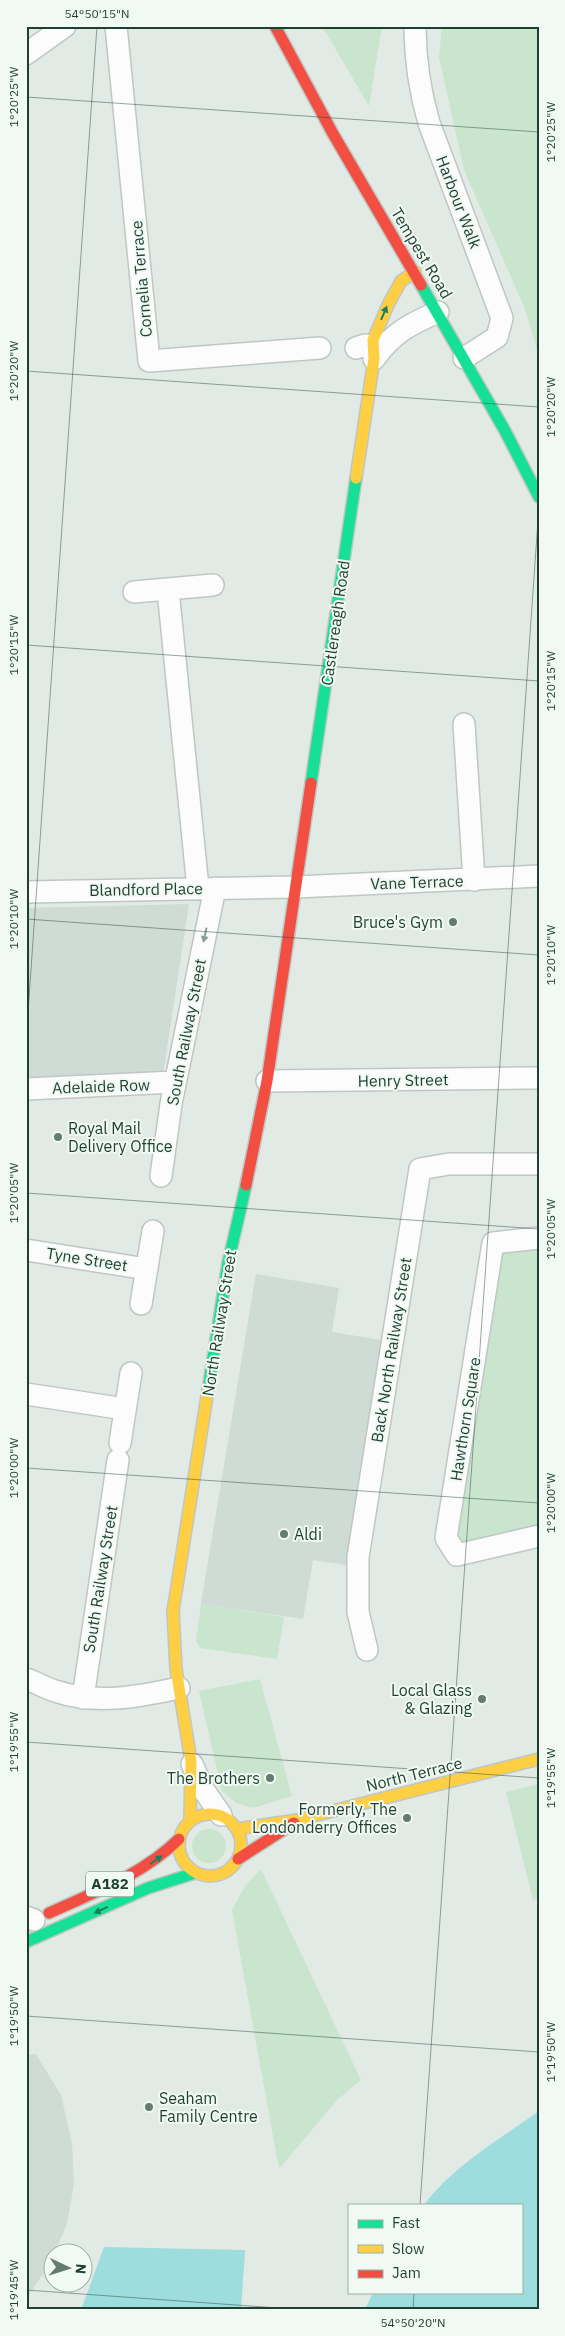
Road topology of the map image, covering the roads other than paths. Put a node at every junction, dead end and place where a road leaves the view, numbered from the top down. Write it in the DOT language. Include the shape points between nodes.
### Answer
graph roads {
  1 [pos="65,26"];
  2 [pos="116,26"];
  3 [pos="275,26"];
  4 [pos="415,26"];
  5 [pos="26,54"];
  6 [pos="415,272"];
  7 [pos="438,312"];
  8 [pos="320,348"];
  9 [pos="365,351"];
  10 [pos="464,358"];
  11 [pos="539,497"];
  12 [pos="213,585"];
  13 [pos="168,590"];
  14 [pos="134,592"];
  15 [pos="464,724"];
  16 [pos="539,876"];
  17 [pos="474,880"];
  18 [pos="296,886"];
  19 [pos="216,887"];
  20 [pos="266,887"];
  21 [pos="26,892"];
  22 [pos="539,1078"];
  23 [pos="267,1081"];
  24 [pos="175,1082"];
  25 [pos="26,1089"];
  26 [pos="539,1164"];
  27 [pos="161,1176"];
  28 [pos="152,1231"];
  29 [pos="539,1238"];
  30 [pos="26,1250"];
  31 [pos="147,1269"];
  32 [pos="141,1304"];
  33 [pos="131,1372"];
  34 [pos="26,1394"];
  35 [pos="125,1409"];
  36 [pos="539,1536"];
  37 [pos="367,1650"];
  38 [pos="26,1679"];
  39 [pos="179,1688"];
  40 [pos="83,1698"];
  41 [pos="539,1759"];
  42 [pos="191,1761"];
  43 [pos="297,1820"];
  44 [pos="190,1821"];
  45 [pos="229,1822"];
  46 [pos="179,1839"];
  47 [pos="238,1859"];
  48 [pos="195,1873"];
  49 [pos="29,1921"];
  50 [pos="26,1942"];
  1 -- 5 [label="street"];
  2 -- 8 [label="street, Cornelia Terrace" via="149,361"];
  3 -- 6 [label="street, Tempest Road" via="332,132"];
  4 -- 10 [label="street, Harbour Walk" via="415,47 429,123 502,318 497,337"];
  6 -- 7 [label="street, Tempest Road"];
  9 -- 6 [label="street, Castlereagh Road, one-way" via="401,281"];
  7 -- 9 [label="street, Castlereagh Road" via="406,326 387,341"];
  7 -- 10 [label="street, Tempest Road"];
  9 -- 18 [label="street, Castlereagh Road"];
  10 -- 11 [label="street, Tempest Road"];
  12 -- 13 [label="street"];
  13 -- 14 [label="street"];
  13 -- 19 [label="street, South Railway Street"];
  15 -- 17 [label="street"];
  16 -- 17 [label="street, Vane Terrace"];
  17 -- 18 [label="street, Vane Terrace"];
  18 -- 20 [label="street, Vane Terrace"];
  18 -- 23 [label="street, North Railway Street"];
  19 -- 20 [label="street, Blandford Place"];
  19 -- 21 [label="street, Blandford Place"];
  19 -- 24 [label="street, South Railway Street, one-way"];
  22 -- 23 [label="street, Henry Street"];
  23 -- 39 [label="street, North Railway Street" via="255,1149 228,1263 173,1611"];
  24 -- 25 [label="street, Adelaide Row"];
  24 -- 27 [label="street, South Railway Street"];
  26 -- 37 [label="street, Back North Railway Street" via="449,1164 420,1169 358,1557 358,1612"];
  28 -- 31 [label="street"];
  29 -- 36 [label="street, Hawthorn Square" via="493,1243 446,1538 457,1556"];
  30 -- 31 [label="street, Tyne Street"];
  31 -- 32 [label="street"];
  33 -- 35 [label="street, South Railway Street"];
  34 -- 35 [label="street"];
  35 -- 40 [label="street, South Railway Street"];
  38 -- 40 [label="street" via="54,1691"];
  39 -- 40 [label="street" via="136,1697"];
  39 -- 42 [label="street, North Railway Street"];
  41 -- 43 [label="street, North Terrace"];
  42 -- 44 [label="street, North Railway Street"];
  42 -- 45 [label="street, North Railway Street" via="204,1789"];
  43 -- 45 [label="street, North Terrace" via="259,1824"];
  43 -- 47 [label="street, North Terrace"];
  44 -- 45 [label="street" via="211,1813"];
  44 -- 46 [label="street"];
  45 -- 47 [label="street" via="241,1844"];
  46 -- 48 [label="street" via="182,1859"];
  49 -- 46 [label="street, A182, one-way" via="142,1869 158,1860"];
  47 -- 48 [label="street" via="224,1873 214,1876"];
  48 -- 50 [label="street, A182, one-way" via="148,1888"];
}
